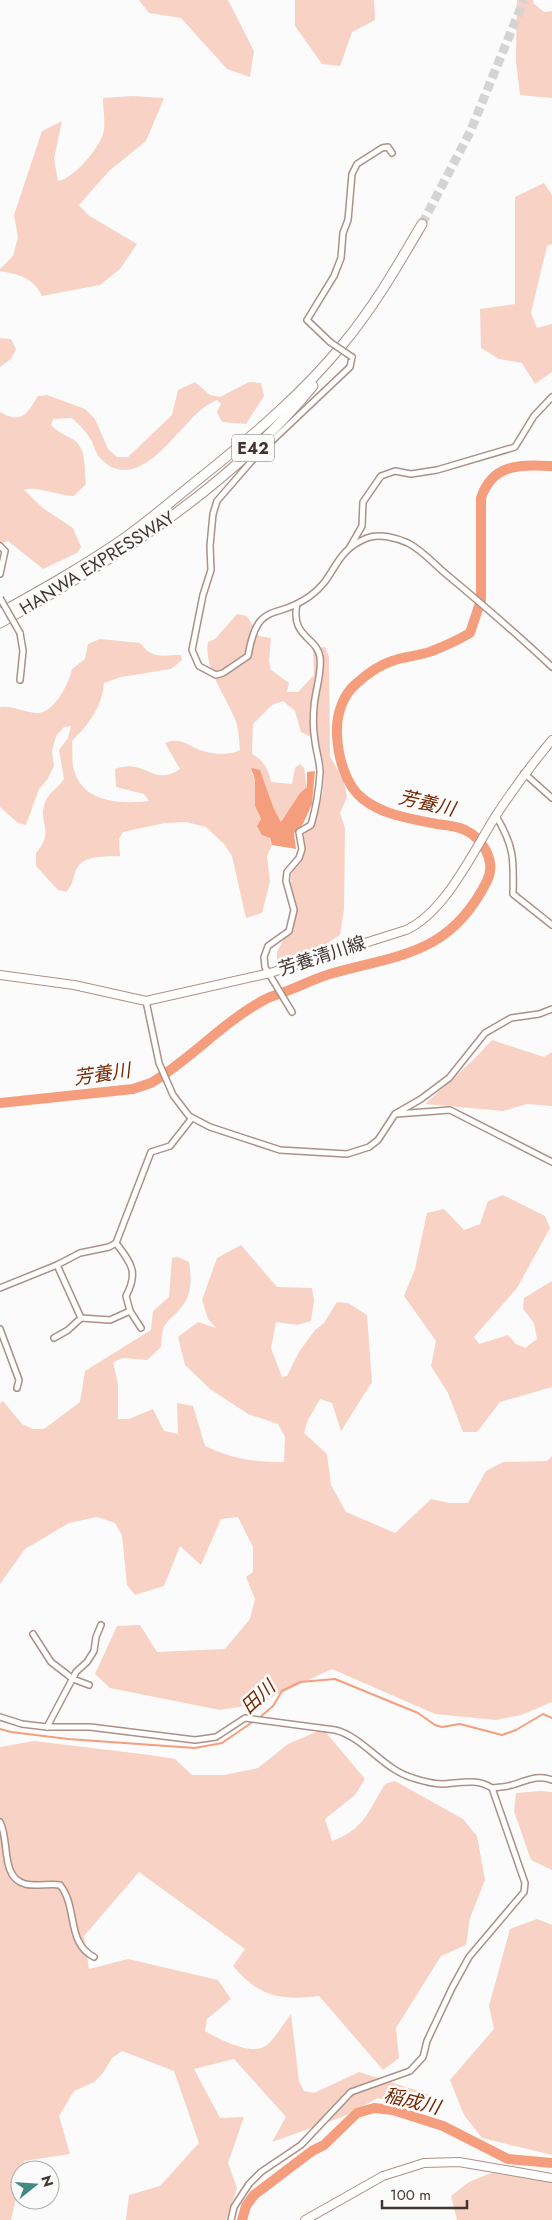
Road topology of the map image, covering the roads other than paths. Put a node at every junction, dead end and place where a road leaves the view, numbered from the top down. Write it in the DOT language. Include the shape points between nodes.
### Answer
graph roads {
  1 [pos="392,153"];
  2 [pos="422,224"];
  3 [pos="356,328"];
  4 [pos="552,397"];
  5 [pos="0,546"];
  6 [pos="350,547"];
  7 [pos="0,574"];
  8 [pos="63,583"];
  9 [pos="0,598"];
  10 [pos="297,604"];
  11 [pos="0,613"];
  12 [pos="0,623"];
  13 [pos="552,667"];
  14 [pos="20,680"];
  15 [pos="552,740"];
  16 [pos="524,773"];
  17 [pos="552,798"];
  18 [pos="496,816"];
  19 [pos="552,925"];
  20 [pos="0,975"];
  21 [pos="271,976"];
  22 [pos="146,1000"];
  23 [pos="552,1009"];
  24 [pos="292,1012"];
  25 [pos="395,1114"];
  26 [pos="192,1118"];
  27 [pos="552,1162"];
  28 [pos="116,1243"];
  29 [pos="57,1265"];
  30 [pos="0,1288"];
  31 [pos="130,1311"];
  32 [pos="81,1318"];
  33 [pos="142,1328"];
  34 [pos="0,1330"];
  35 [pos="54,1338"];
  36 [pos="17,1388"];
  37 [pos="101,1625"];
  38 [pos="33,1634"];
  39 [pos="73,1679"];
  40 [pos="89,1685"];
  41 [pos="0,1717"];
  42 [pos="47,1727"];
  43 [pos="552,1780"];
  44 [pos="492,1788"];
  45 [pos="0,1822"];
  46 [pos="94,1957"];
  47 [pos="548,2177"];
  48 [pos="230,2220"];
  49 [pos="304,2220"];
  1 -- 10 [label="street, bridge" via="388,147 382,148 356,164 341,258 334,276 307,320 352,357 350,367 256,456 217,501 210,546 211,570 192,650 195,659 205,671 216,675 223,673 248,656 252,636 264,615"];
  2 -- 3 [label="highway, HANWA EXPRESSWAY / E42"];
  3 -- 8 [label="highway, HANWA EXPRESSWAY / E42" via="320,372 276,415 133,532"];
  3 -- 8 [label="highway, HANWA EXPRESSWAY / E42" via="320,378 274,427 192,502 130,547"];
  4 -- 6 [label="street" via="534,416 515,447 437,470 411,474 395,471 381,476 363,502 362,526"];
  5 -- 7 [label="street" via="5,551"];
  6 -- 10 [label="street" via="340,556 325,583"];
  6 -- 13 [label="street" via="369,537 393,537 410,544"];
  8 -- 11 [label="highway, HANWA EXPRESSWAY / E42"];
  8 -- 12 [label="highway, HANWA EXPRESSWAY / E42"];
  9 -- 14 [label="street, bridge" via="20,633 23,651"];
  10 -- 21 [label="street" via="295,615 300,629 319,649 319,680 314,705 320,771 311,825 299,832 302,849 287,872 286,881 294,910 289,931 268,946 264,958"];
  15 -- 16 [label="main road, 芳養清川線"];
  16 -- 17 [label="street"];
  16 -- 18 [label="main road, 芳養清川線"];
  18 -- 19 [label="street" via="509,838 513,854 513,894"];
  18 -- 21 [label="main road, 芳養清川線" via="472,856 420,924"];
  20 -- 22 [label="main road, 芳養清川線" via="74,985"];
  21 -- 22 [label="main road, 芳養清川線"];
  21 -- 24 [label="street"];
  22 -- 26 [label="street" via="158,1063 178,1104"];
  23 -- 25 [label="street" via="511,1018 484,1033 449,1078"];
  25 -- 26 [label="street" via="369,1148 347,1154 280,1150"];
  25 -- 27 [label="street" via="450,1110"];
  26 -- 28 [label="street" via="170,1146 151,1152"];
  28 -- 29 [label="street" via="80,1252"];
  28 -- 31 [label="street" via="130,1262 134,1283 126,1296"];
  29 -- 30 [label="street"];
  29 -- 32 [label="street"];
  31 -- 32 [label="street" via="110,1320"];
  31 -- 33 [label="street"];
  32 -- 35 [label="street"];
  34 -- 36 [label="street" via="19,1380"];
  37 -- 39 [label="street" via="94,1651"];
  38 -- 39 [label="street" via="51,1662"];
  39 -- 40 [label="street"];
  39 -- 42 [label="street"];
  41 -- 42 [label="street"];
  42 -- 44 [label="street" via="90,1727 195,1740 216,1738 245,1718 265,1720 344,1732 392,1769 414,1778 441,1784 475,1782"];
  43 -- 44 [label="street" via="545,1777"];
  44 -- 48 [label="street" via="525,1883 524,1892 469,1957 444,2004 422,2057 410,2071 351,2092 301,2145 249,2184 234,2207"];
  45 -- 46 [label="street" via="9,1868 14,1877 22,1884 32,1886 60,1885 66,1892 76,1939"];
  47 -- 49 [label="main road" via="459,2162 424,2163 383,2176"];
}
